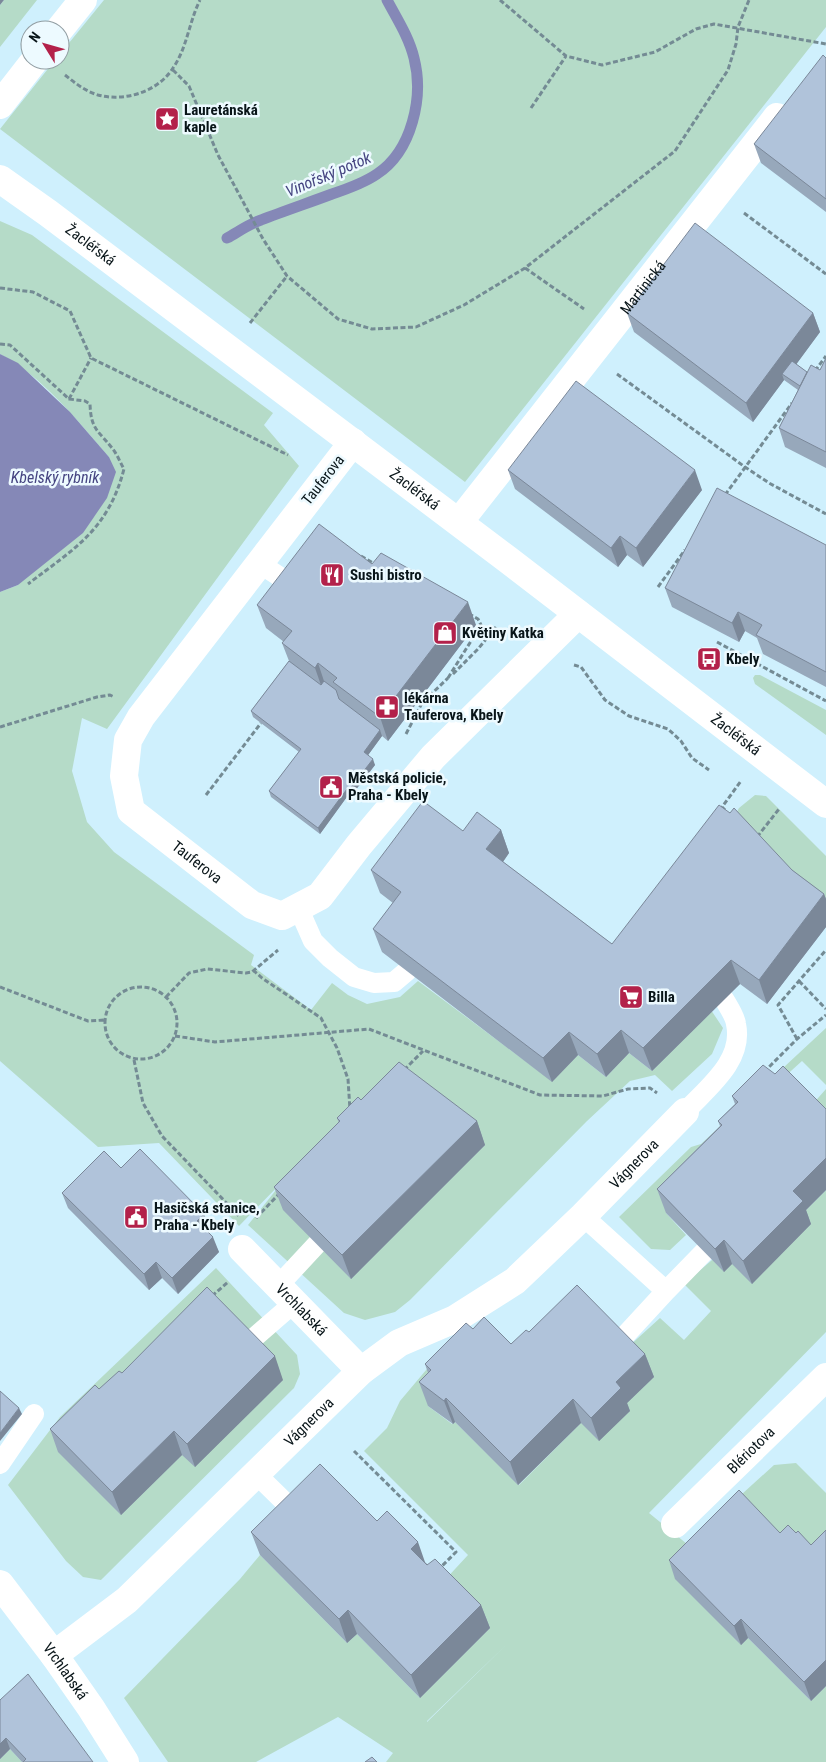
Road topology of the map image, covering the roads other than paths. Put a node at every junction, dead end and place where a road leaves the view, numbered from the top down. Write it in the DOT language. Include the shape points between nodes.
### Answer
graph roads {
  1 [pos="83,0"];
  2 [pos="66,20"];
  3 [pos="27,70"];
  4 [pos="795,95"];
  5 [pos="0,105"];
  6 [pos="0,179"];
  7 [pos="353,442"];
  8 [pos="459,522"];
  9 [pos="259,564"];
  10 [pos="296,588"];
  11 [pos="578,614"];
  12 [pos="826,804"];
  13 [pos="298,907"];
  14 [pos="407,971"];
  15 [pos="724,999"];
  16 [pos="685,1112"];
  17 [pos="583,1216"];
  18 [pos="317,1244"];
  19 [pos="242,1249"];
  20 [pos="704,1252"];
  21 [pos="666,1291"];
  22 [pos="286,1295"];
  23 [pos="619,1342"];
  24 [pos="248,1343"];
  25 [pos="361,1371"];
  26 [pos="826,1377"];
  27 [pos="34,1414"];
  28 [pos="0,1464"];
  29 [pos="256,1474"];
  30 [pos="299,1516"];
  31 [pos="675,1524"];
  32 [pos="0,1584"];
  33 [pos="54,1655"];
  34 [pos="125,1762"];
  1 -- 2 [label="street"];
  3 -- 5 [label="street"];
  4 -- 8 [label="street, Martinická"];
  6 -- 7 [label="street, Žacléřská"];
  7 -- 8 [label="street, Žacléřská"];
  7 -- 9 [label="street, Tauferova"];
  8 -- 11 [label="street, Žacléřská"];
  9 -- 10 [label="lane"];
  9 -- 13 [label="street, Tauferova" via="141,717 128,740 124,776 131,811 252,905 282,916"];
  11 -- 12 [label="street, Žacléřská"];
  11 -- 13 [label="street, Tauferova" via="433,757 320,896"];
  13 -- 14 [label="lane" via="313,941 354,976 374,983 394,982"];
  15 -- 16 [label="lane" via="736,1023 736,1050 727,1067"];
  16 -- 17 [label="street, Vágnerova"];
  17 -- 21 [label="lane"];
  17 -- 25 [label="street, Vágnerova" via="514,1281 455,1319 399,1343"];
  18 -- 22 [label="lane"];
  19 -- 22 [label="street, Vrchlabská"];
  20 -- 21 [label="lane"];
  21 -- 23 [label="lane"];
  22 -- 24 [label="lane"];
  22 -- 25 [label="street, Vrchlabská"];
  25 -- 29 [label="street, Vágnerova"];
  26 -- 31 [label="street, Blériotova"];
  27 -- 28 [label="lane"];
  29 -- 30 [label="lane"];
  29 -- 33 [label="street, Vágnerova" via="127,1600"];
  32 -- 33 [label="street, Vrchlabská"];
  33 -- 34 [label="street, Vrchlabská"];
}
